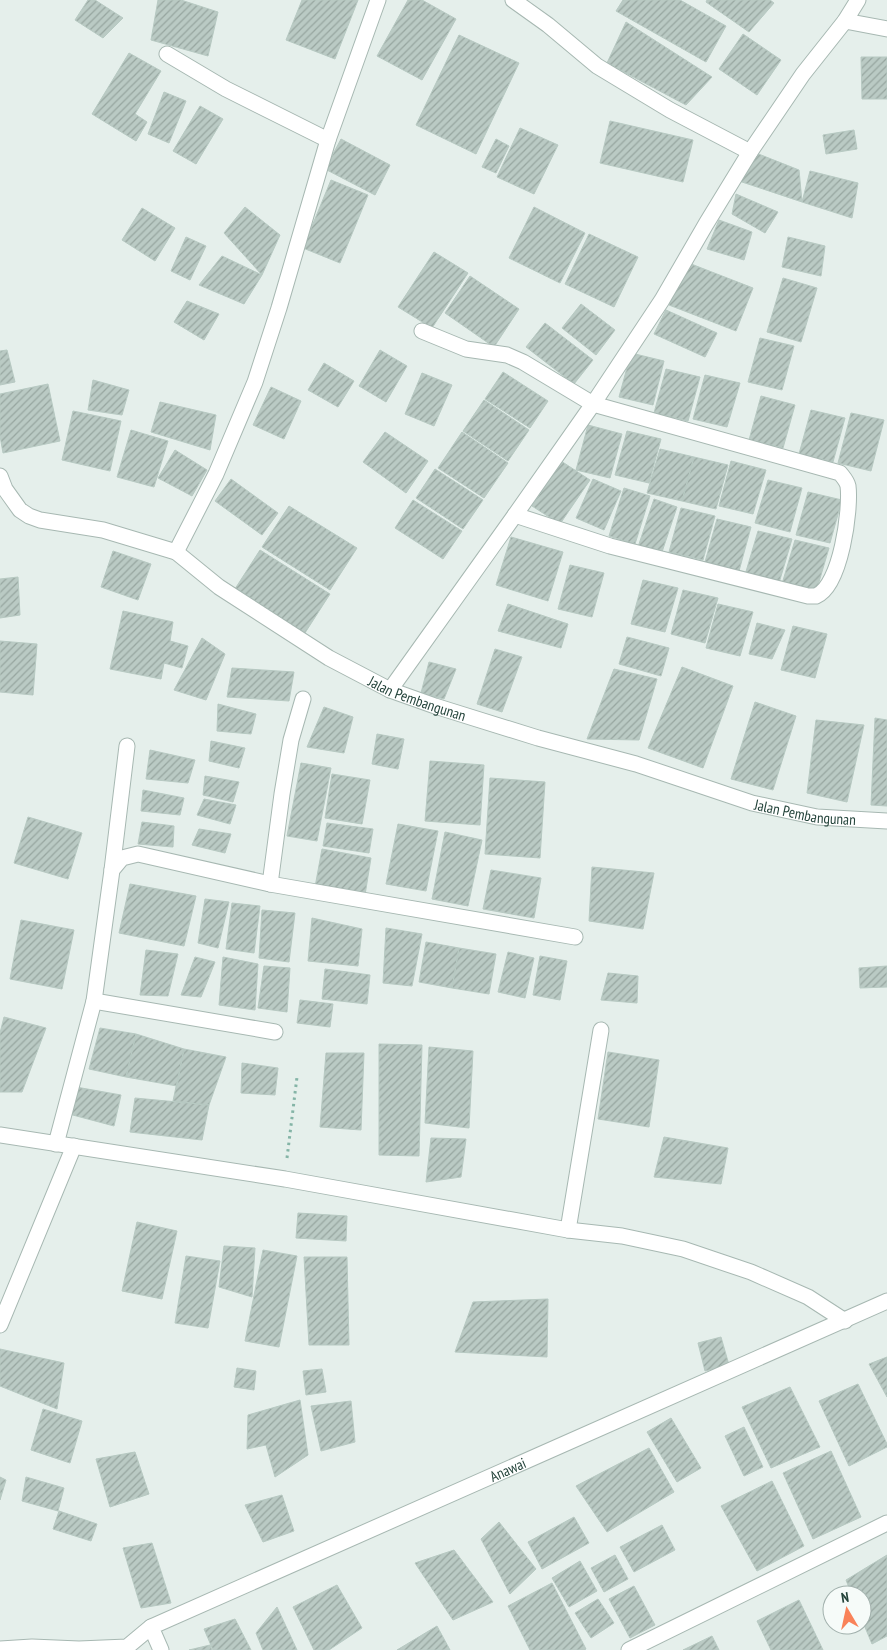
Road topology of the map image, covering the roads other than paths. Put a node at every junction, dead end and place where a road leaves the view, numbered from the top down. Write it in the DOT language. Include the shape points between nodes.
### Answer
graph roads {
  1 [pos="378,0"];
  2 [pos="513,0"];
  3 [pos="858,0"];
  4 [pos="844,21"];
  5 [pos="887,29"];
  6 [pos="166,54"];
  7 [pos="328,140"];
  8 [pos="750,152"];
  9 [pos="422,330"];
  10 [pos="593,404"];
  11 [pos="0,476"];
  12 [pos="516,515"];
  13 [pos="176,552"];
  14 [pos="390,690"];
  15 [pos="303,700"];
  16 [pos="127,746"];
  17 [pos="887,821"];
  18 [pos="112,870"];
  19 [pos="270,884"];
  20 [pos="575,937"];
  21 [pos="94,1002"];
  22 [pos="601,1030"];
  23 [pos="275,1032"];
  24 [pos="0,1135"];
  25 [pos="56,1144"];
  26 [pos="74,1146"];
  27 [pos="568,1230"];
  28 [pos="887,1301"];
  29 [pos="845,1321"];
  30 [pos="0,1325"];
  31 [pos="887,1523"];
  32 [pos="151,1627"];
  33 [pos="0,1648"];
  34 [pos="127,1648"];
  35 [pos="161,1650"];
  36 [pos="629,1650"];
  1 -- 7 [label="street"];
  2 -- 8 [label="street" via="597,66 670,110"];
  3 -- 4 [label="street"];
  4 -- 5 [label="street"];
  4 -- 8 [label="street"];
  6 -- 7 [label="street"];
  7 -- 13 [label="street" via="255,382 216,474"];
  8 -- 10 [label="street" via="662,300"];
  9 -- 10 [label="street" via="466,348 515,358"];
  10 -- 12 [label="street"];
  10 -- 12 [label="street" via="840,473 848,483 846,531 828,586 816,596 808,596 610,546"];
  11 -- 13 [label="street, Jalan Pembangunan" via="20,510 29,516 103,530"];
  12 -- 14 [label="street"];
  13 -- 14 [label="street, Jalan Pembangunan" via="218,587 329,658"];
  14 -- 17 [label="street, Jalan Pembangunan" via="538,738 636,764 752,803 817,817"];
  15 -- 19 [label="street" via="290,749"];
  16 -- 18 [label="street"];
  18 -- 19 [label="street" via="122,858 138,854"];
  18 -- 21 [label="street"];
  19 -- 20 [label="street"];
  21 -- 23 [label="street"];
  21 -- 25 [label="street"];
  22 -- 27 [label="street"];
  24 -- 25 [label="street"];
  25 -- 26 [label="street"];
  26 -- 27 [label="street" via="285,1179"];
  26 -- 30 [label="street"];
  27 -- 29 [label="street" via="622,1236 691,1252 751,1272 808,1297"];
  28 -- 29 [label="street, Anawai"];
  29 -- 32 [label="street, Anawai"];
  31 -- 36 [label="street"];
  32 -- 34 [label="street, Anawai"];
  32 -- 35 [label="street"];
  33 -- 34 [label="street"];
}
